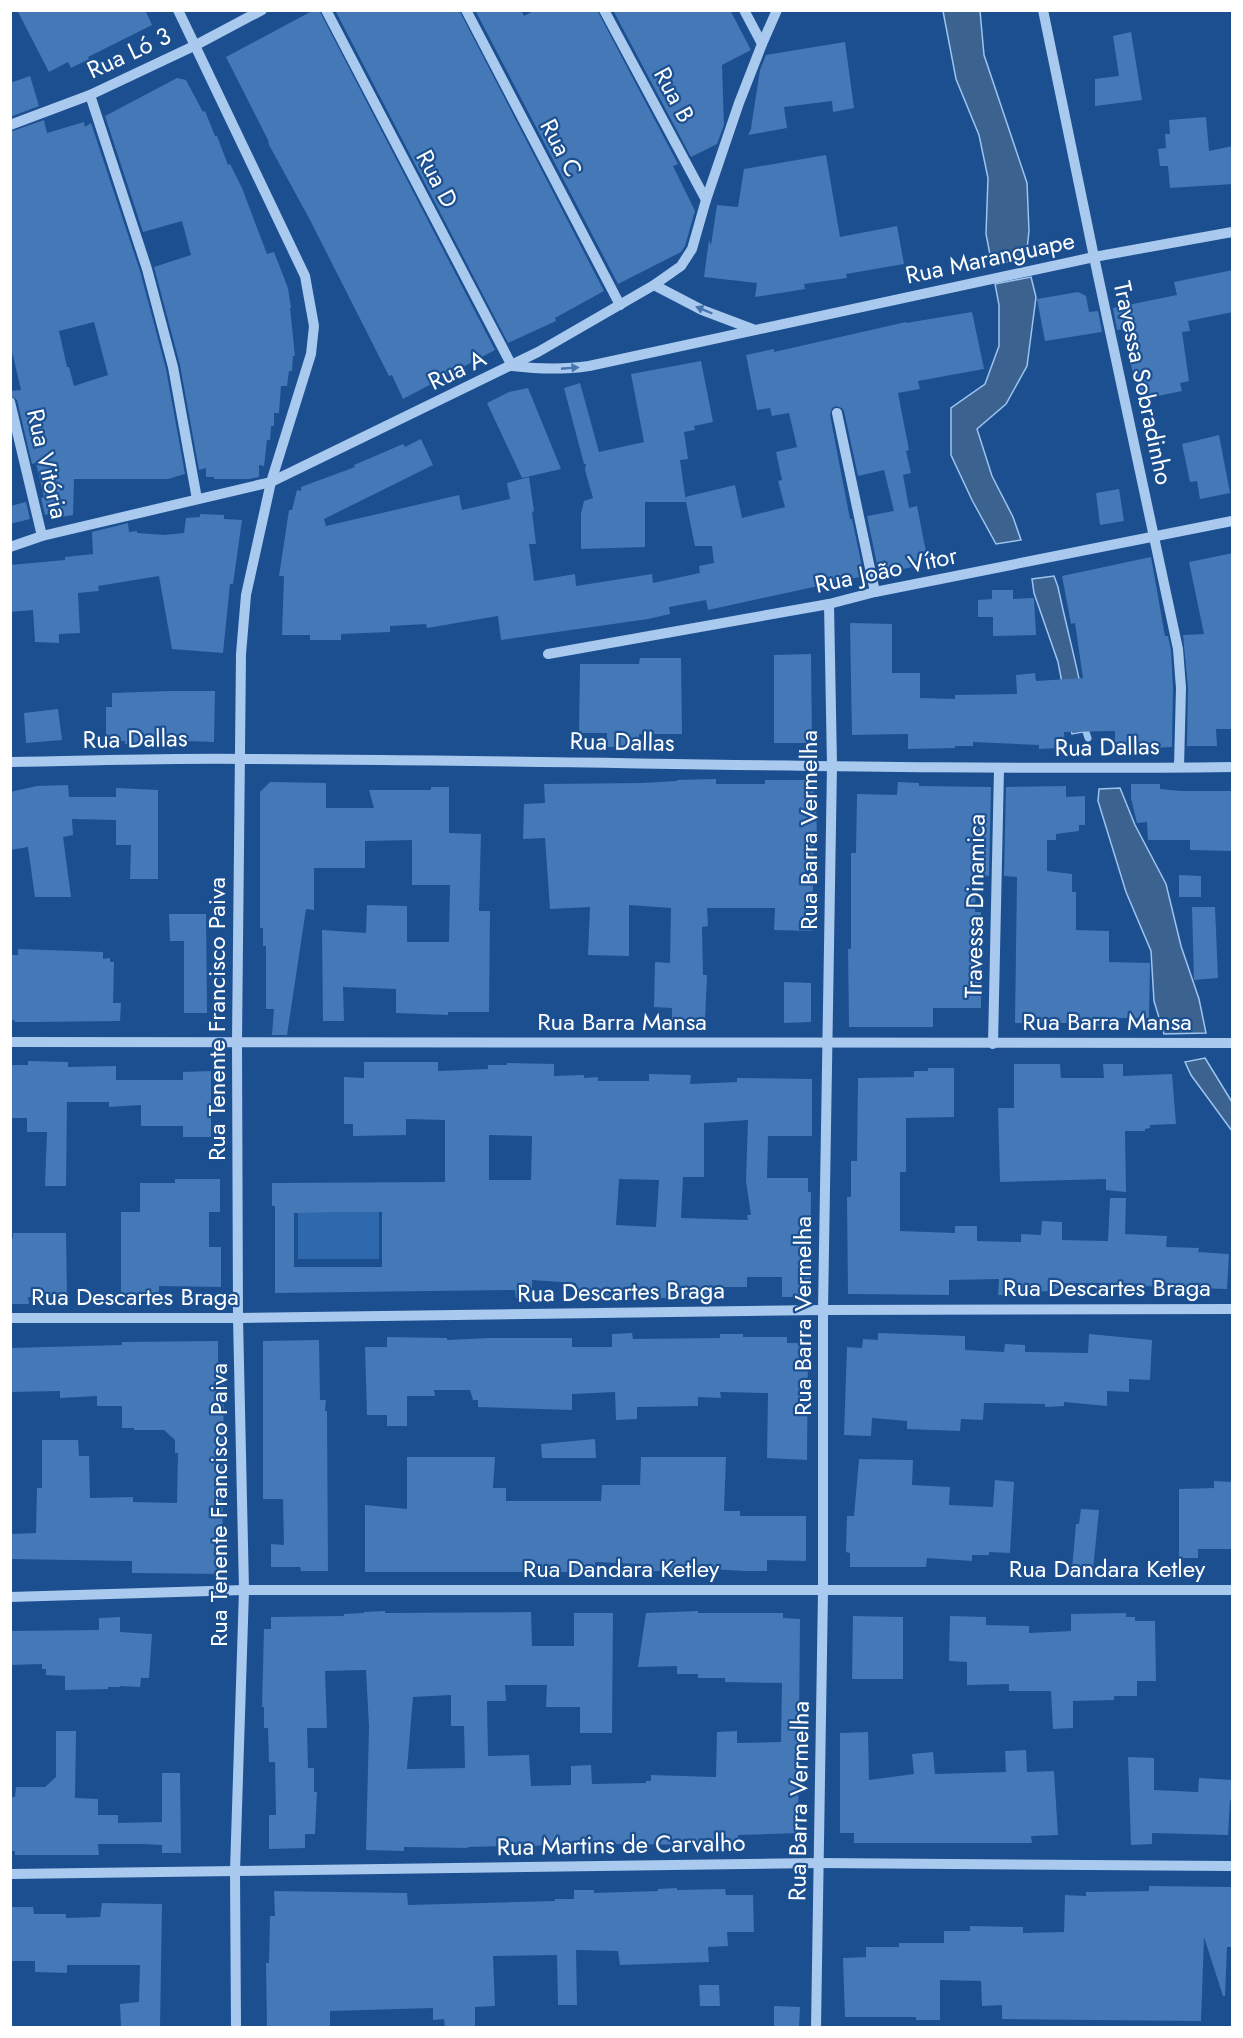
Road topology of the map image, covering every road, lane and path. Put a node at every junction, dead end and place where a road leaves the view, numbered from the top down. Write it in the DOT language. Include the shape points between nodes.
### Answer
graph roads {
  1 [pos="178,10"];
  2 [pos="262,10"];
  3 [pos="326,10"];
  4 [pos="466,10"];
  5 [pos="604,10"];
  6 [pos="744,10"];
  7 [pos="777,10"];
  8 [pos="1043,10"];
  9 [pos="762,44"];
  10 [pos="196,45"];
  11 [pos="90,94"];
  12 [pos="10,124"];
  13 [pos="706,200"];
  14 [pos="1233,232"];
  15 [pos="1094,257"];
  16 [pos="654,285"];
  17 [pos="620,305"];
  18 [pos="757,330"];
  19 [pos="512,366"];
  20 [pos="10,402"];
  21 [pos="837,413"];
  22 [pos="271,483"];
  23 [pos="197,499"];
  24 [pos="1233,521"];
  25 [pos="42,536"];
  26 [pos="1155,538"];
  27 [pos="10,548"];
  28 [pos="875,592"];
  29 [pos="829,604"];
  30 [pos="548,654"];
  31 [pos="240,759"];
  32 [pos="10,762"];
  33 [pos="832,765"];
  34 [pos="1179,767"];
  35 [pos="1233,767"];
  36 [pos="999,769"];
  37 [pos="237,1041"];
  38 [pos="10,1042"];
  39 [pos="1233,1043"];
  40 [pos="828,1044"];
  41 [pos="993,1044"];
  42 [pos="1233,1309"];
  43 [pos="823,1310"];
  44 [pos="10,1318"];
  45 [pos="238,1318"];
  46 [pos="244,1590"];
  47 [pos="1233,1590"];
  48 [pos="823,1591"];
  49 [pos="10,1597"];
  50 [pos="819,1863"];
  51 [pos="1233,1866"];
  52 [pos="235,1871"];
  53 [pos="10,1874"];
  54 [pos="236,2028"];
  55 [pos="816,2028"];
  1 -- 10 [label="street, Rua Tenente Francisco Paiva"];
  2 -- 10 [label="street, Rua Ló 3"];
  3 -- 19 [label="street, Rua D"];
  4 -- 17 [label="street, Rua C"];
  5 -- 13 [label="street, Rua B"];
  6 -- 9 [label="street"];
  7 -- 9 [label="street, Rua A"];
  8 -- 15 [label="street, Travessa Sobradinho"];
  9 -- 13 [label="street, Rua A"];
  10 -- 11 [label="street, Rua Ló 3"];
  10 -- 22 [label="street, Rua Tenente Francisco Paiva" via="305,276 311,302 311,354"];
  11 -- 12 [label="street, Rua Ló 3"];
  11 -- 23 [label="street" via="156,302 173,367"];
  13 -- 16 [label="street, Rua A" via="692,249 681,266"];
  14 -- 15 [label="street, Rua Maranguape"];
  15 -- 18 [label="street, Rua Maranguape"];
  15 -- 26 [label="street, Travessa Sobradinho"];
  16 -- 17 [label="street, Rua A"];
  18 -- 16 [label="street, one-way" via="702,310"];
  17 -- 19 [label="street, Rua A"];
  19 -- 18 [label="street, Rua Maranguape, one-way" via="589,366"];
  19 -- 22 [label="street, Rua A"];
  20 -- 25 [label="street, Rua Vitória"];
  21 -- 28 [label="street"];
  22 -- 23 [label="street, Rua A"];
  22 -- 31 [label="street, Rua Tenente Francisco Paiva" via="246,595"];
  23 -- 25 [label="street, Rua A"];
  24 -- 26 [label="street, Rua João Vítor"];
  25 -- 27 [label="street, Rua A"];
  26 -- 28 [label="street, Rua João Vítor"];
  26 -- 34 [label="street, Travessa Sobradinho" via="1178,648"];
  28 -- 29 [label="street, Rua João Vítor"];
  29 -- 30 [label="street, Rua João Vítor"];
  29 -- 33 [label="street, Rua Barra Vermelha"];
  31 -- 32 [label="street, Rua Dallas"];
  31 -- 33 [label="street, Rua Dallas"];
  31 -- 37 [label="street, Rua Tenente Francisco Paiva"];
  33 -- 36 [label="street, Rua Dallas"];
  33 -- 40 [label="street, Rua Barra Vermelha"];
  34 -- 35 [label="street, Rua Dallas"];
  34 -- 36 [label="street, Rua Dallas"];
  36 -- 41 [label="street, Travessa Dinamica"];
  37 -- 38 [label="street, Rua Barra Mansa"];
  37 -- 40 [label="street, Rua Barra Mansa"];
  37 -- 45 [label="street, Rua Tenente Francisco Paiva"];
  39 -- 41 [label="street, Rua Barra Mansa"];
  40 -- 41 [label="street, Rua Barra Mansa"];
  40 -- 43 [label="street, Rua Barra Vermelha"];
  42 -- 43 [label="street, Rua Descartes Braga"];
  43 -- 45 [label="street, Rua Descartes Braga"];
  43 -- 48 [label="street, Rua Barra Vermelha"];
  44 -- 45 [label="street, Rua Descartes Braga"];
  45 -- 46 [label="street, Rua Tenente Francisco Paiva"];
  46 -- 48 [label="street, Rua Dandara Ketley"];
  46 -- 49 [label="street, Rua Dandara Ketley"];
  46 -- 52 [label="street, Rua Tenente Francisco Paiva"];
  47 -- 48 [label="street, Rua Dandara Ketley"];
  48 -- 50 [label="street, Rua Barra Vermelha"];
  50 -- 51 [label="street, Rua Martins de Carvalho"];
  50 -- 52 [label="street, Rua Martins de Carvalho"];
  50 -- 55 [label="street, Rua Barra Vermelha"];
  52 -- 53 [label="street, Rua Martins de Carvalho"];
  52 -- 54 [label="street, Rua Tenente Francisco Paiva"];
}
